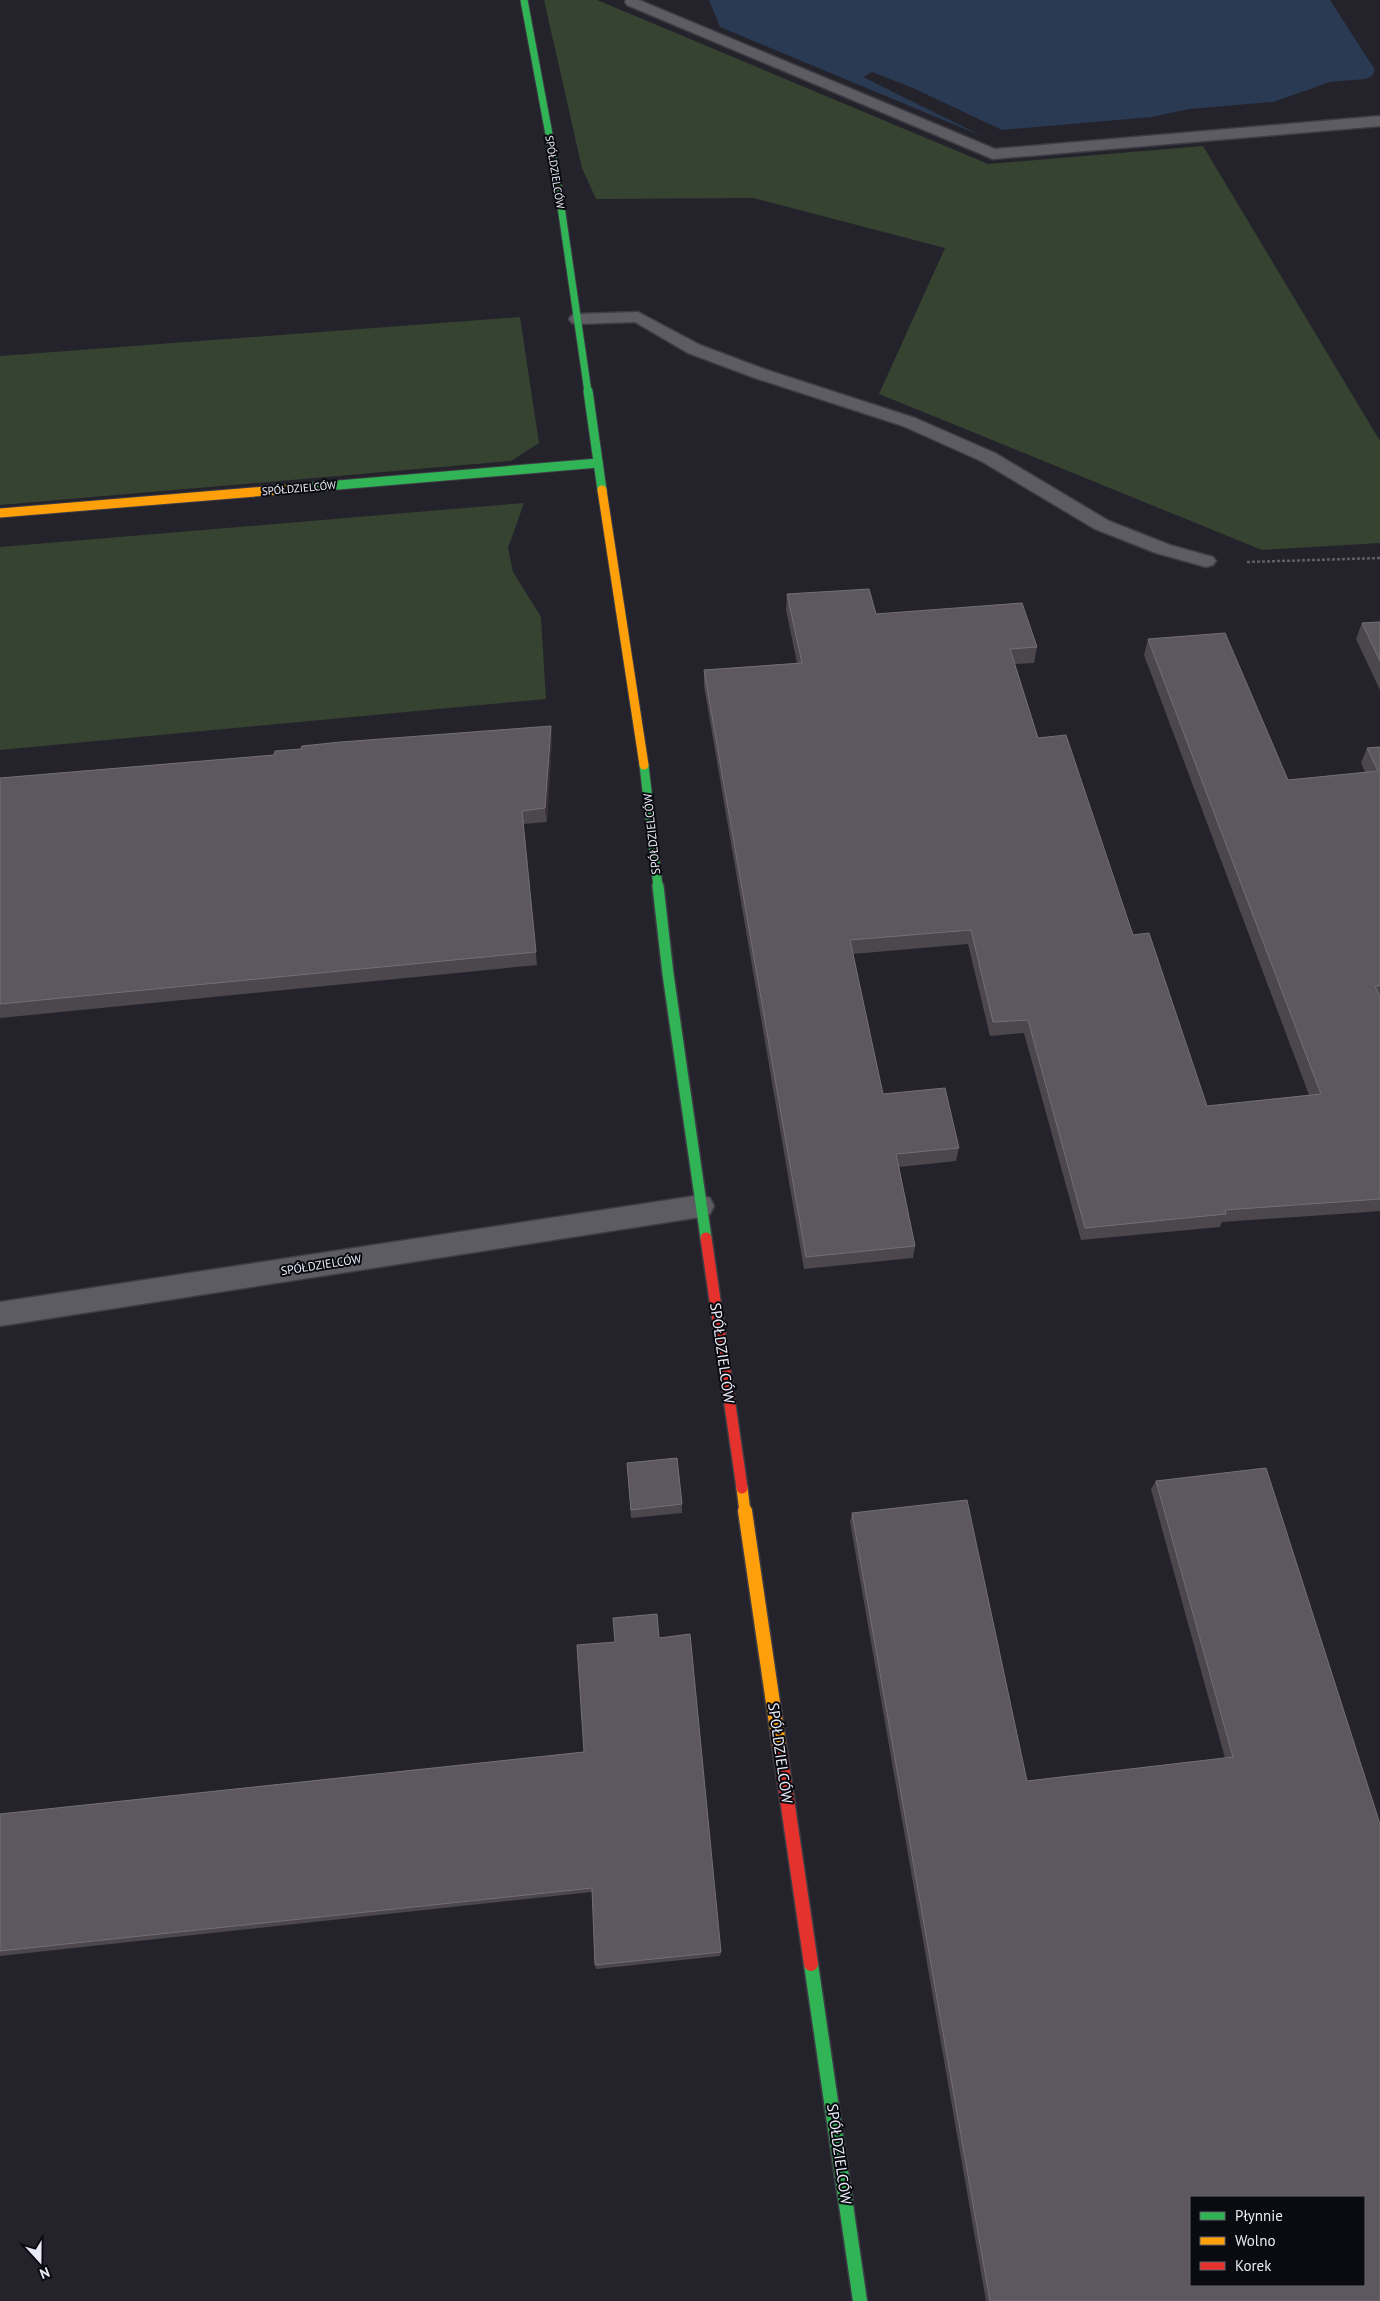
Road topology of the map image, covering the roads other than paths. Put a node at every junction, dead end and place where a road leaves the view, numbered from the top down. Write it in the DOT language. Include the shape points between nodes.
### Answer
graph roads {
  1 [pos="524,0"];
  2 [pos="632,2"];
  3 [pos="1380,121"];
  4 [pos="578,319"];
  5 [pos="598,463"];
  6 [pos="0,513"];
  7 [pos="1206,561"];
  8 [pos="700,1206"];
  9 [pos="0,1314"];
  10 [pos="860,2301"];
  1 -- 4 [label="street, SPÓŁDZIELCÓW" via="556,172"];
  2 -- 3 [label="lane" via="992,154"];
  4 -- 5 [label="street, SPÓŁDZIELCÓW"];
  4 -- 7 [label="lane" via="638,317 694,349 909,422 988,457 1102,525 1163,549"];
  5 -- 6 [label="street, SPÓŁDZIELCÓW"];
  5 -- 8 [label="street, SPÓŁDZIELCÓW" via="649,802 668,974"];
  8 -- 9 [label="lane, SPÓŁDZIELCÓW"];
  8 -- 10 [label="street, SPÓŁDZIELCÓW"];
}
